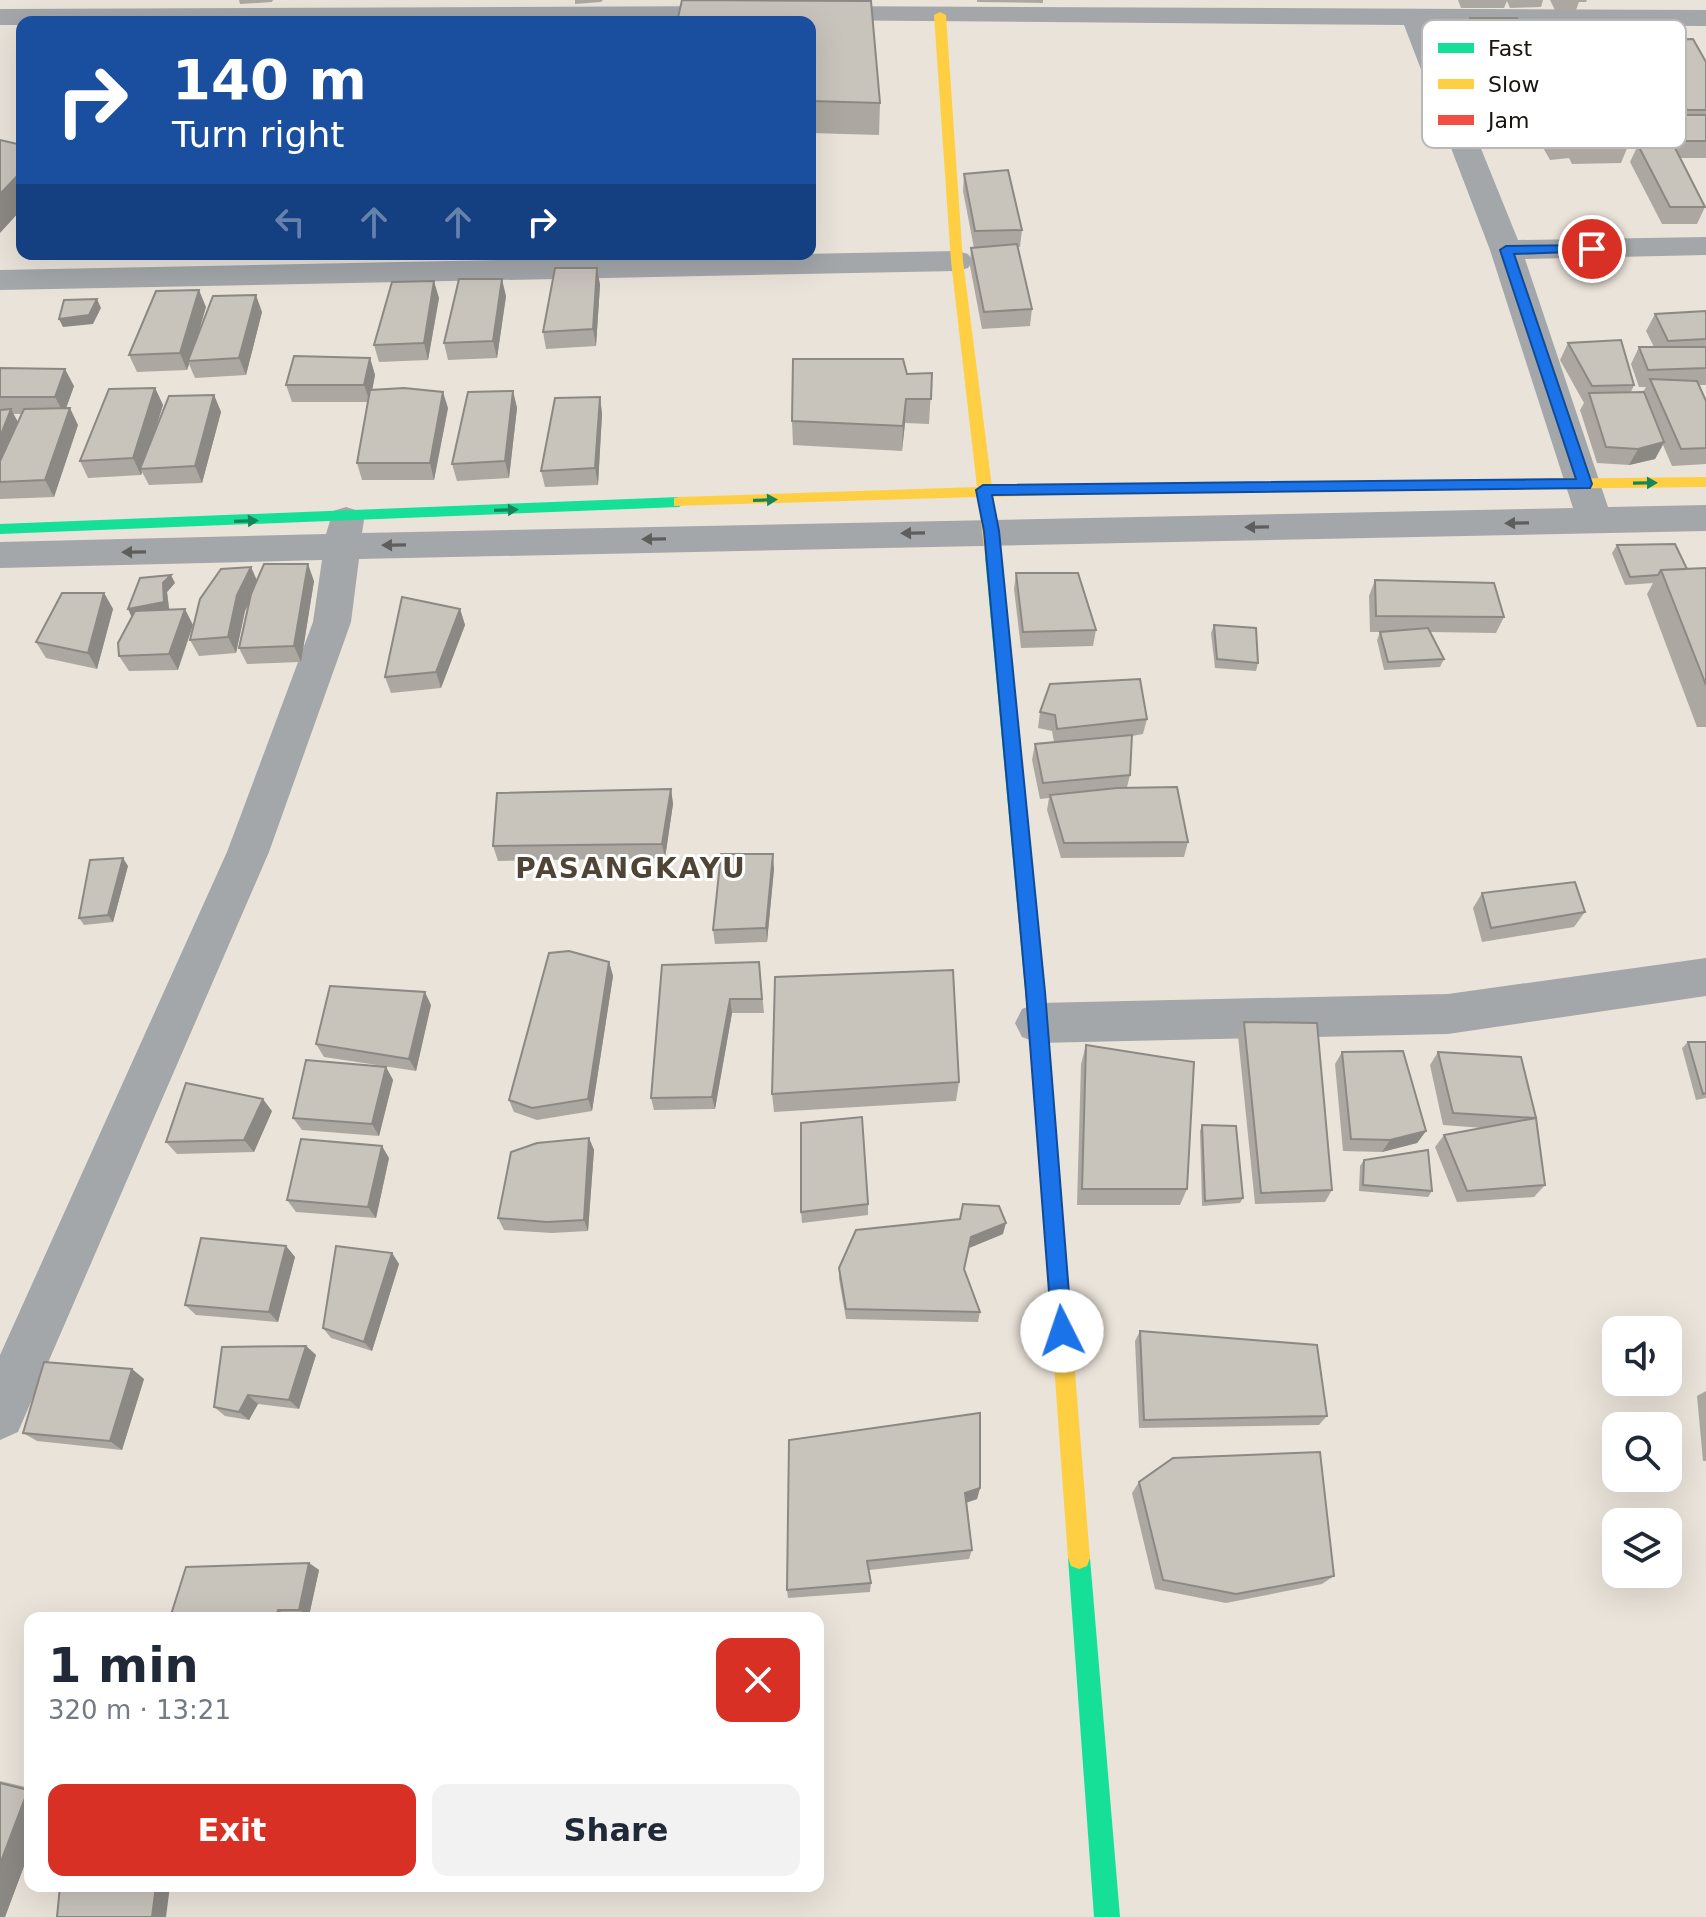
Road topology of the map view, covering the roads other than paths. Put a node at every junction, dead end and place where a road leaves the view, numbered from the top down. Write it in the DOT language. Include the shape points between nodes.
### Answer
graph roads {
  1 [pos="760,14"];
  2 [pos="791,14"];
  3 [pos="940,15"];
  4 [pos="253,16"];
  5 [pos="1415,18"];
  6 [pos="1706,18"];
  7 [pos="1422,36"];
  8 [pos="1466,148"];
  9 [pos="1706,246"];
  10 [pos="1506,250"];
  11 [pos="957,261"];
  12 [pos="0,280"];
  13 [pos="1706,482"];
  14 [pos="1585,484"];
  15 [pos="983,490"];
  16 [pos="1706,518"];
  17 [pos="1595,521"];
  18 [pos="0,529"];
  19 [pos="991,531"];
  20 [pos="344,532"];
  21 [pos="0,555"];
  22 [pos="1706,977"];
  23 [pos="1038,1023"];
  24 [pos="0,1414"];
  25 [pos="1107,1917"];
  1 -- 4 [label="street"];
  2 -- 3 [label="street"];
  3 -- 5 [label="street"];
  3 -- 11 [label="street"];
  5 -- 6 [label="street"];
  5 -- 7 [label="street"];
  8 -- 10 [label="street"];
  9 -- 10 [label="street"];
  10 -- 14 [label="street"];
  11 -- 12 [label="street"];
  11 -- 15 [label="street"];
  14 -- 13 [label="street, one-way"];
  14 -- 15 [label="street"];
  14 -- 17 [label="street"];
  15 -- 19 [label="street"];
  20 -- 15 [label="street, one-way"];
  16 -- 17 [label="street"];
  17 -- 19 [label="street, one-way"];
  18 -- 20 [label="street, one-way"];
  19 -- 20 [label="street, one-way"];
  19 -- 23 [label="street"];
  20 -- 21 [label="street, one-way"];
  20 -- 24 [label="street" via="332,622 318,670 248,852"];
  22 -- 23 [label="street" via="1448,1014"];
  23 -- 25 [label="street"];
}
